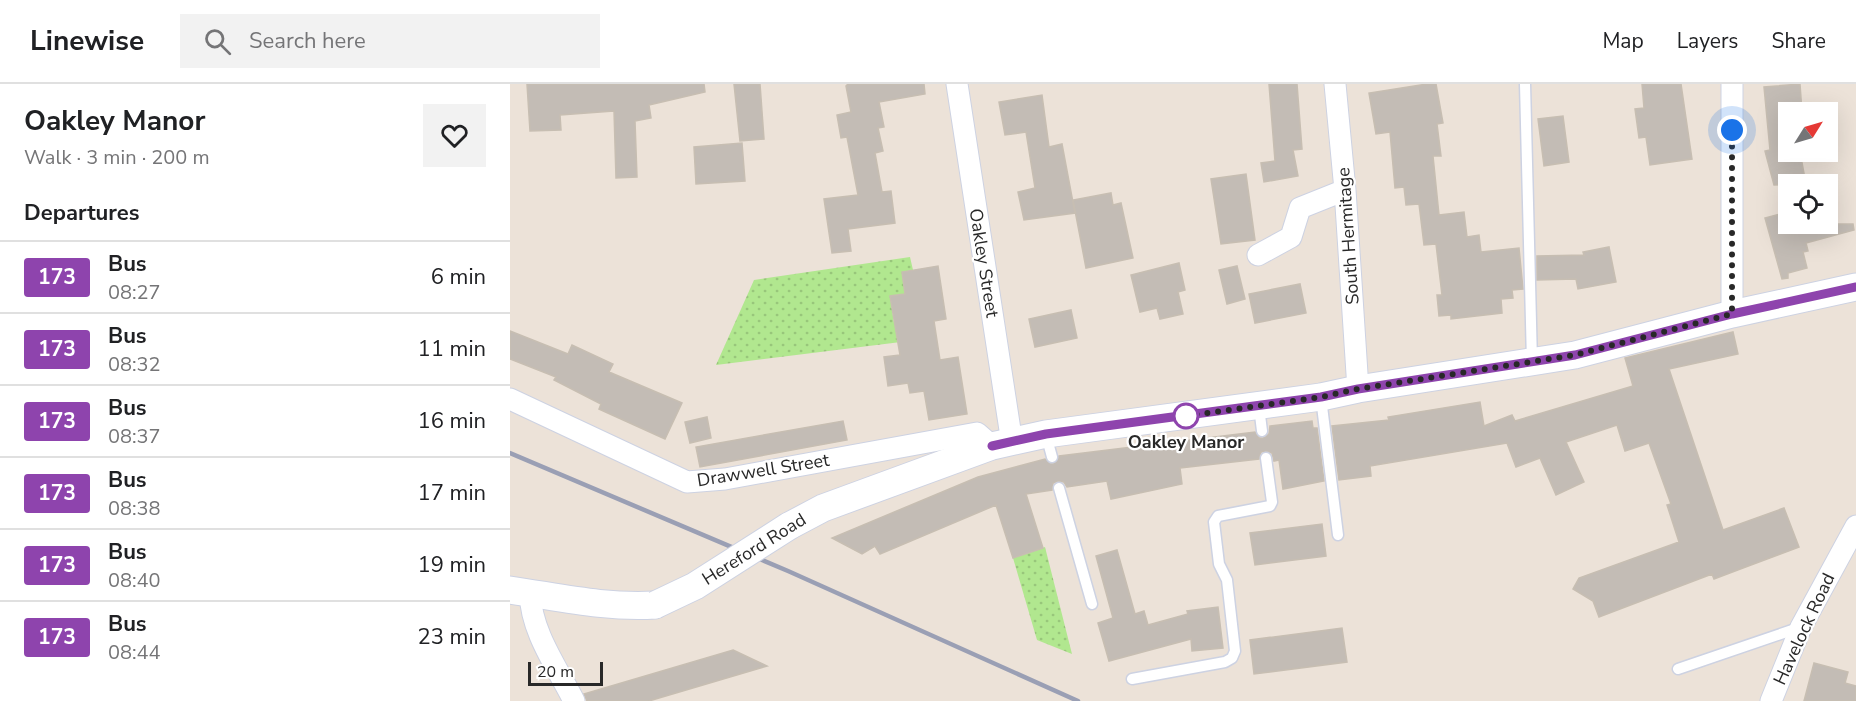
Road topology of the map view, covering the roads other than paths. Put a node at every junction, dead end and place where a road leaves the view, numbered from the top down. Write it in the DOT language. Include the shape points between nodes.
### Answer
graph roads {
  1 [pos="957,84"];
  2 [pos="1335,84"];
  3 [pos="1525,84"];
  4 [pos="1732,84"];
  5 [pos="1345,190"];
  6 [pos="1258,255"];
  7 [pos="1856,287"];
  8 [pos="1732,314"];
  9 [pos="1532,363"];
  10 [pos="1358,389"];
  11 [pos="1321,397"];
  12 [pos="510,399"];
  13 [pos="1002,444"];
  14 [pos="1266,458"];
  15 [pos="1059,488"];
  16 [pos="1856,526"];
  17 [pos="1338,535"];
  18 [pos="520,591"];
  19 [pos="1092,604"];
  20 [pos="1801,627"];
  21 [pos="1678,669"];
  22 [pos="1132,679"];
  23 [pos="574,701"];
  24 [pos="1771,701"];
  1 -- 13 [label="street, Oakley Street"];
  2 -- 5 [label="street, South Hermitage"];
  3 -- 9 [label="lane"];
  4 -- 8 [label="street"];
  5 -- 6 [label="street" via="1300,208 1291,237"];
  5 -- 10 [label="street, South Hermitage"];
  7 -- 8 [label="street, Hereford Road"];
  8 -- 9 [label="street, Hereford Road"];
  9 -- 10 [label="street, Hereford Road"];
  10 -- 11 [label="street, Hereford Road"];
  11 -- 13 [label="street, Hereford Road" via="1261,418 1049,446"];
  11 -- 17 [label="lane"];
  12 -- 13 [label="street, Drawwell Street" via="687,482 725,479 976,433"];
  13 -- 18 [label="street, Hereford Road, bridge" via="823,508 695,586 655,605 617,606"];
  14 -- 22 [label="lane" via="1270,506 1218,516 1214,522 1219,564 1227,580 1235,651 1232,658"];
  15 -- 19 [label="lane"];
  16 -- 20 [label="street, Havelock Road"];
  18 -- 23 [label="street"];
  20 -- 21 [label="lane"];
  20 -- 24 [label="street, Havelock Road"];
}
